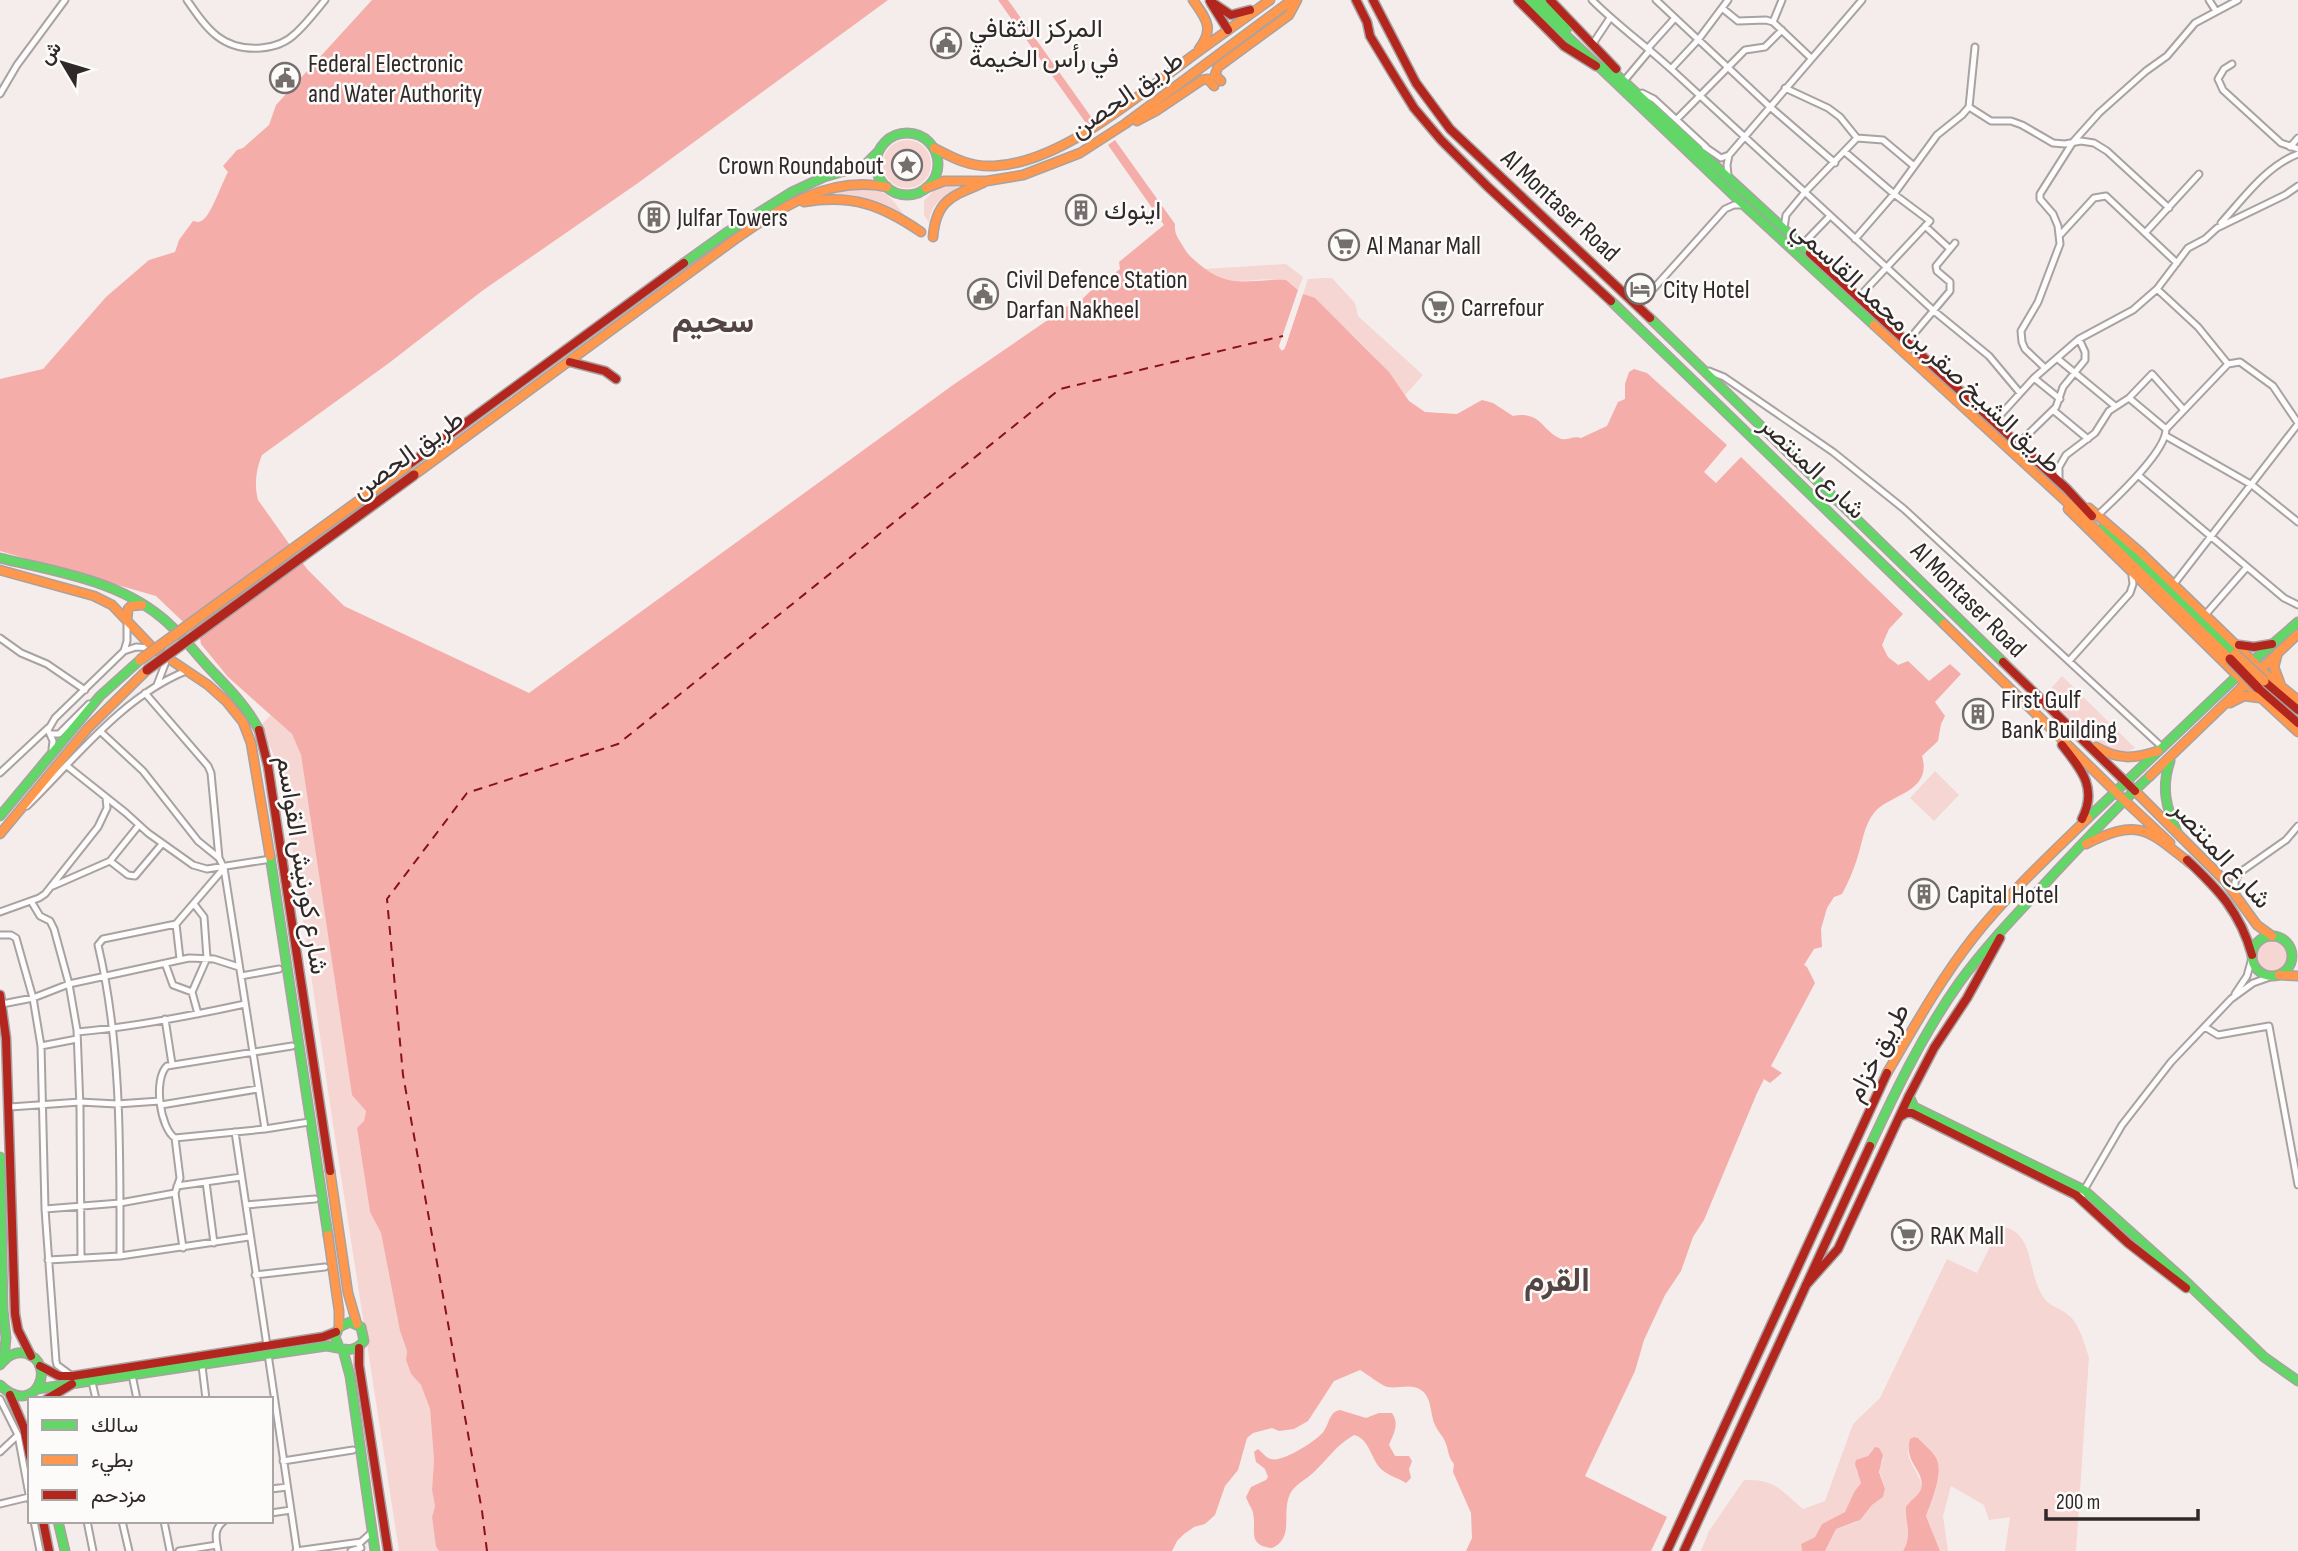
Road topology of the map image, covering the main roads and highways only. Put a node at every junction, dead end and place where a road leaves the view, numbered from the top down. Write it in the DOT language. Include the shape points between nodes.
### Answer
graph roads {
  1 [pos="1193,0"];
  2 [pos="1210,0"];
  3 [pos="1295,0"];
  4 [pos="1354,0"];
  5 [pos="1373,0"];
  6 [pos="1518,0"];
  7 [pos="1529,0"];
  8 [pos="1539,0"];
  9 [pos="1550,0"];
  10 [pos="1267,2"];
  11 [pos="1228,30"];
  12 [pos="1194,55"];
  13 [pos="1598,66"];
  14 [pos="1622,79"];
  15 [pos="1169,92"];
  16 [pos="1125,124"];
  17 [pos="1427,124"];
  18 [pos="1455,134"];
  19 [pos="934,148"];
  20 [pos="879,151"];
  21 [pos="987,181"];
  22 [pos="887,187"];
  23 [pos="926,188"];
  24 [pos="780,211"];
  25 [pos="921,232"];
  26 [pos="933,237"];
  27 [pos="570,362"];
  28 [pos="616,379"];
  29 [pos="2063,486"];
  30 [pos="2056,495"];
  31 [pos="0,558"];
  32 [pos="0,570"];
  33 [pos="145,605"];
  34 [pos="127,621"];
  35 [pos="2298,622"];
  36 [pos="2298,634"];
  37 [pos="2235,643"];
  38 [pos="2272,643"];
  39 [pos="2278,652"];
  40 [pos="196,653"];
  41 [pos="2219,657"];
  42 [pos="2233,657"];
  43 [pos="2253,661"];
  44 [pos="2261,669"];
  45 [pos="147,670"];
  46 [pos="187,671"];
  47 [pos="2238,676"];
  48 [pos="2246,684"];
  49 [pos="2261,685"];
  50 [pos="2282,688"];
  51 [pos="2217,696"];
  52 [pos="2262,699"];
  53 [pos="2298,700"];
  54 [pos="2222,707"];
  55 [pos="2298,710"];
  56 [pos="2044,722"];
  57 [pos="2298,723"];
  58 [pos="2298,732"];
  59 [pos="2083,738"];
  60 [pos="2161,749"];
  61 [pos="2171,757"];
  62 [pos="75,758"];
  63 [pos="2126,783"];
  64 [pos="2116,791"];
  65 [pos="2135,791"];
  66 [pos="2124,800"];
  67 [pos="1,814"];
  68 [pos="2,831"];
  69 [pos="2177,832"];
  70 [pos="2071,835"];
  71 [pos="2078,848"];
  72 [pos="2191,864"];
  73 [pos="2008,923"];
  74 [pos="1976,935"];
  75 [pos="2272,936"];
  76 [pos="2291,949"];
  77 [pos="2252,956"];
  78 [pos="2298,960"];
  79 [pos="1965,975"];
  80 [pos="2276,976"];
  81 [pos="2298,976"];
  82 [pos="1,999"];
  83 [pos="1909,1096"];
  84 [pos="1900,1117"];
  85 [pos="0,1157"];
  86 [pos="2083,1195"];
  87 [pos="0,1233"];
  88 [pos="1806,1286"];
  89 [pos="358,1324"];
  90 [pos="337,1329"];
  91 [pos="359,1348"];
  92 [pos="341,1349"];
  93 [pos="268,1350"];
  94 [pos="31,1356"];
  95 [pos="2,1362"];
  96 [pos="40,1366"];
  97 [pos="72,1380"];
  98 [pos="2298,1381"];
  99 [pos="0,1385"];
  100 [pos="36,1393"];
  101 [pos="10,1395"];
  102 [pos="59,1395"];
  103 [pos="27,1456"];
  104 [pos="43,1523"];
  105 [pos="58,1523"];
  106 [pos="49,1551"];
  107 [pos="65,1551"];
  108 [pos="375,1551"];
  109 [pos="388,1551"];
  110 [pos="1667,1551"];
  111 [pos="1684,1551"];
  1 -- 12 [label="main road" via="1209,27 1208,38"];
  2 -- 10 [label="main road" via="1231,15"];
  2 -- 11 [label="main road"];
  3 -- 15 [label="main road, طريق الحصن"];
  3 -- 16 [label="main road" via="1289,15 1219,67 1217,84 1205,79 1156,111"];
  4 -- 17 [label="main road, شارع المنتصر" via="1370,36"];
  5 -- 18 [label="main road, Al Montaser Road" via="1415,84"];
  6 -- 13 [label="main road" via="1563,44"];
  7 -- 13 [label="main road, طريق الشيخ صقر بن محمد القاسمي"];
  8 -- 14 [label="main road, طريق الشيخ صقر بن محمد القاسمي"];
  9 -- 14 [label="main road"];
  10 -- 11 [label="main road, طريق الحصن"];
  11 -- 12 [label="main road, طريق الحصن"];
  11 -- 15 [label="main road" via="1230,41"];
  12 -- 19 [label="main road, طريق الحصن" via="1092,129 1024,160 969,166"];
  13 -- 30 [label="main road, طريق الشيخ صقر بن محمد القاسمي"];
  14 -- 29 [label="main road, طريق الشيخ صقر بن محمد القاسمي"];
  15 -- 16 [label="main road, طريق الحصن"];
  16 -- 21 [label="main road, طريق الحصن" via="1060,162"];
  17 -- 18 [label="main road" via="1432,119"];
  17 -- 56 [label="main road, شارع المنتصر"];
  18 -- 59 [label="main road, Al Montaser Road"];
  19 -- 20 [label="main road" via="909,133 889,138"];
  19 -- 23 [label="main road" via="938,167"];
  20 -- 22 [label="main road" via="877,171"];
  20 -- 67 [label="main road, طريق الحصن, bridge" via="865,165 792,192 726,233 141,660 100,696"];
  21 -- 23 [label="main road, طريق الحصن" via="944,181"];
  21 -- 26 [label="main road" via="939,208"];
  22 -- 23 [label="main road" via="907,195"];
  22 -- 24 [label="main road, طريق الحصن" via="841,185"];
  24 -- 25 [label="main road" via="815,199 852,199 888,210"];
  24 -- 27 [label="main road, طريق الحصن"];
  27 -- 28 [label="main road" via="606,371"];
  27 -- 45 [label="main road, طريق الحصن, bridge"];
  29 -- 37 [label="main road"];
  29 -- 42 [label="main road, طريق الشيخ صقر بن محمد القاسمي"];
  30 -- 41 [label="main road"];
  30 -- 42 [label="main road, طريق الشيخ صقر بن محمد القاسمي"];
  31 -- 33 [label="main road, شارع كورنيش القواسم" via="104,586"];
  32 -- 34 [label="main road, شارع كورنيش القواسم" via="94,596 112,605"];
  33 -- 34 [label="main road" via="131,606"];
  33 -- 40 [label="main road, شارع كورنيش القواسم"];
  34 -- 46 [label="main road, شارع كورنيش القواسم" via="153,648"];
  35 -- 38 [label="main road, طريق خزام"];
  36 -- 39 [label="main road, طريق خزام"];
  37 -- 38 [label="main road" via="2247,648"];
  37 -- 43 [label="main road"];
  38 -- 43 [label="main road, طريق خزام"];
  39 -- 44 [label="main road, طريق خزام"];
  39 -- 50 [label="main road" via="2274,667"];
  40 -- 46 [label="main road"];
  40 -- 89 [label="main road, شارع كورنيش القواسم" via="250,714 262,739 348,1293"];
  41 -- 47 [label="main road"];
  41 -- 51 [label="main road" via="2225,681"];
  42 -- 49 [label="main road, طريق الشيخ صقر بن محمد القاسمي, bridge"];
  43 -- 44 [label="main road"];
  43 -- 47 [label="main road, طريق خزام"];
  44 -- 48 [label="main road, طريق خزام"];
  44 -- 50 [label="main road"];
  45 -- 62 [label="main road" via="75,747"];
  45 -- 68 [label="main road, طريق الحصن" via="86,728"];
  46 -- 90 [label="main road, شارع كورنيش القواسم" via="227,702 243,722 251,743 339,1311"];
  47 -- 48 [label="main road"];
  47 -- 51 [label="main road, طريق خزام"];
  48 -- 52 [label="main road"];
  48 -- 54 [label="main road, طريق خزام"];
  49 -- 55 [label="main road, طريق الشيخ صقر بن محمد القاسمي"];
  49 -- 57 [label="main road, طريق الشيخ صقر بن محمد القاسمي"];
  50 -- 53 [label="main road"];
  51 -- 60 [label="main road, طريق خزام"];
  52 -- 54 [label="main road" via="2244,696"];
  52 -- 58 [label="main road"];
  54 -- 61 [label="main road, طريق خزام"];
  56 -- 64 [label="main road, شارع المنتصر"];
  56 -- 70 [label="main road" via="2083,771 2088,787 2087,812"];
  59 -- 60 [label="main road" via="2110,756 2125,759"];
  59 -- 63 [label="main road, شارع المنتصر"];
  60 -- 63 [label="main road, طريق خزام"];
  61 -- 65 [label="main road, طريق خزام"];
  61 -- 69 [label="main road" via="2163,797"];
  63 -- 64 [label="main road, طريق خزام"];
  63 -- 65 [label="main road, شارع المنتصر"];
  64 -- 66 [label="main road, شارع المنتصر"];
  64 -- 70 [label="main road, طريق خزام"];
  65 -- 66 [label="main road, طريق خزام"];
  65 -- 69 [label="main road, شارع المنتصر"];
  66 -- 71 [label="main road, طريق خزام"];
  66 -- 72 [label="main road, شارع المنتصر"];
  69 -- 75 [label="main road, شارع المنتصر" via="2235,893 2257,925"];
  70 -- 74 [label="main road, طريق خزام"];
  71 -- 72 [label="main road" via="2109,831 2132,827 2149,832"];
  71 -- 73 [label="main road, طريق خزام"];
  72 -- 77 [label="main road, شارع المنتصر" via="2230,902 2243,924"];
  73 -- 79 [label="main road, طريق خزام"];
  73 -- 83 [label="main road"];
  74 -- 79 [label="main road" via="1983,945"];
  74 -- 110 [label="main road, طريق خزام" via="1931,998 1883,1081"];
  75 -- 76 [label="main road"];
  75 -- 77 [label="main road" via="2260,940"];
  76 -- 78 [label="main road"];
  76 -- 80 [label="main road" via="2285,972"];
  77 -- 80 [label="main road" via="2261,973"];
  79 -- 88 [label="main road, طريق خزام" via="1898,1085"];
  80 -- 81 [label="main road"];
  82 -- 94 [label="main road" via="15,1314"];
  83 -- 84 [label="main road"];
  83 -- 86 [label="main road" via="1914,1107"];
  84 -- 86 [label="main road" via="1912,1114"];
  84 -- 88 [label="main road" via="1838,1249"];
  85 -- 87 [label="main road"];
  86 -- 98 [label="main road" via="2128,1243"];
  87 -- 95 [label="main road" via="6,1339"];
  88 -- 111 [label="main road, طريق خزام"];
  89 -- 90 [label="main road" via="348,1322"];
  89 -- 91 [label="main road" via="364,1336"];
  90 -- 92 [label="main road" via="335,1337"];
  90 -- 93 [label="main road" via="323,1337"];
  91 -- 92 [label="main road" via="351,1352"];
  91 -- 109 [label="main road"];
  92 -- 93 [label="main road"];
  92 -- 108 [label="main road" via="350,1376"];
  93 -- 97 [label="main road"];
  93 -- 97 [label="main road" via="202,1366 92,1382"];
  94 -- 95 [label="main road" via="17,1353"];
  94 -- 96 [label="main road"];
  96 -- 97 [label="main road"];
  96 -- 100 [label="main road" via="42,1379"];
  97 -- 100 [label="main road"];
  97 -- 102 [label="main road"];
  99 -- 101 [label="main road"];
  100 -- 101 [label="main road"];
  101 -- 103 [label="main road" via="24,1428"];
  104 -- 106 [label="main road"];
  105 -- 107 [label="main road"];
}
